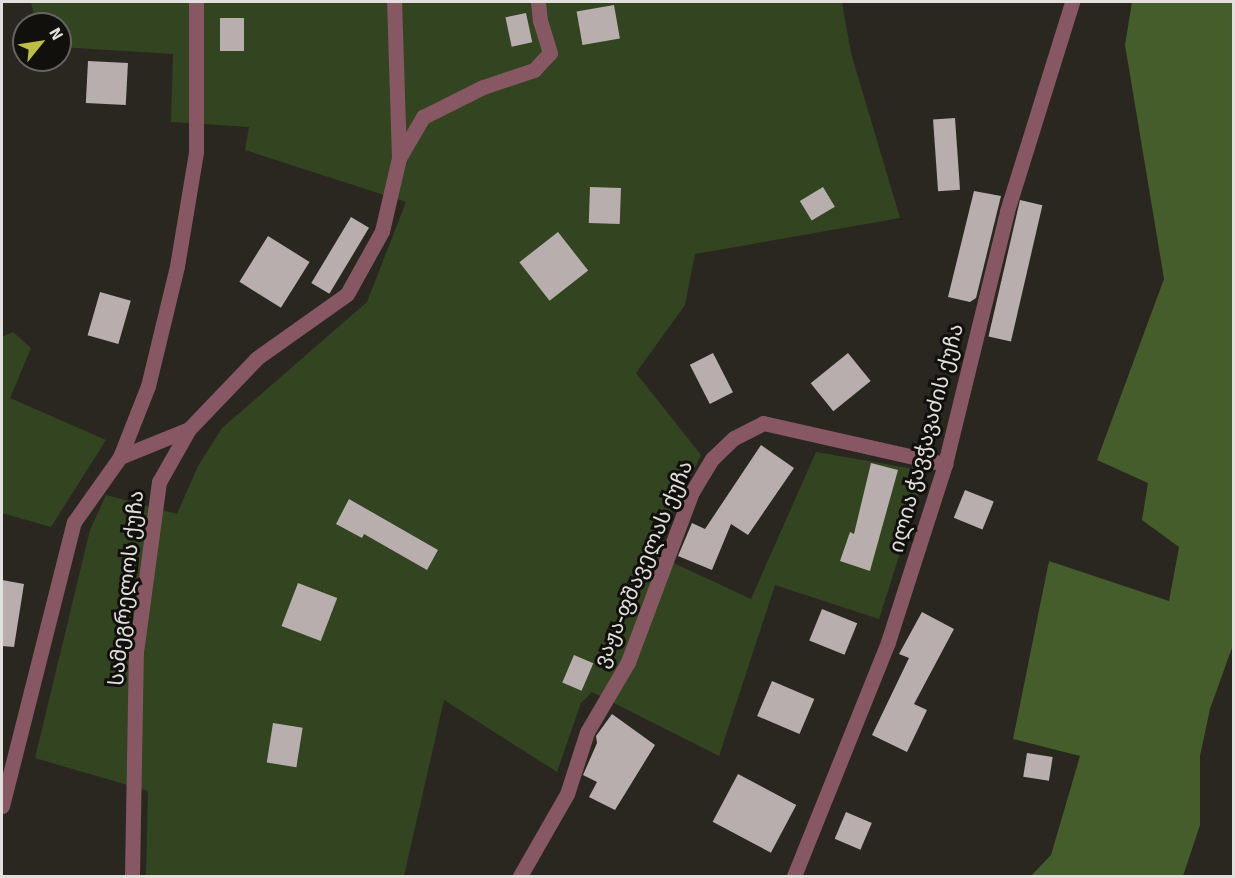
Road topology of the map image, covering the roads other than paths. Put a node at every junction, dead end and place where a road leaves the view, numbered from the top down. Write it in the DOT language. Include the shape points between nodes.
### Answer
graph roads {
  1 [pos="196,2"];
  2 [pos="394,2"];
  3 [pos="538,2"];
  4 [pos="1072,2"];
  5 [pos="399,158"];
  6 [pos="189,429"];
  7 [pos="120,457"];
  8 [pos="945,464"];
  9 [pos="2,806"];
  10 [pos="132,876"];
  11 [pos="520,876"];
  12 [pos="794,876"];
  1 -- 7 [label="street" via="196,152 177,266 148,386"];
  2 -- 5 [label="street, სამეგრელოს ქუჩა"];
  3 -- 5 [label="street" via="550,53 534,70 483,87 423,117"];
  4 -- 8 [label="street, ილია ჭავჭავაძის ქუჩა" via="1007,211"];
  5 -- 6 [label="street, სამეგრელოს ქუჩა" via="382,231 347,294 257,358"];
  6 -- 7 [label="street"];
  6 -- 10 [label="street, სამეგრელოს ქუჩა" via="159,482 135,652"];
  7 -- 9 [label="street" via="74,522"];
  8 -- 11 [label="street, ვაჟა-ფშაველას ქუჩა" via="763,423 734,438 712,459 692,492 628,662 587,732 567,794"];
  8 -- 12 [label="street, ილია ჭავჭავაძის ქუჩა" via="888,642"];
}
